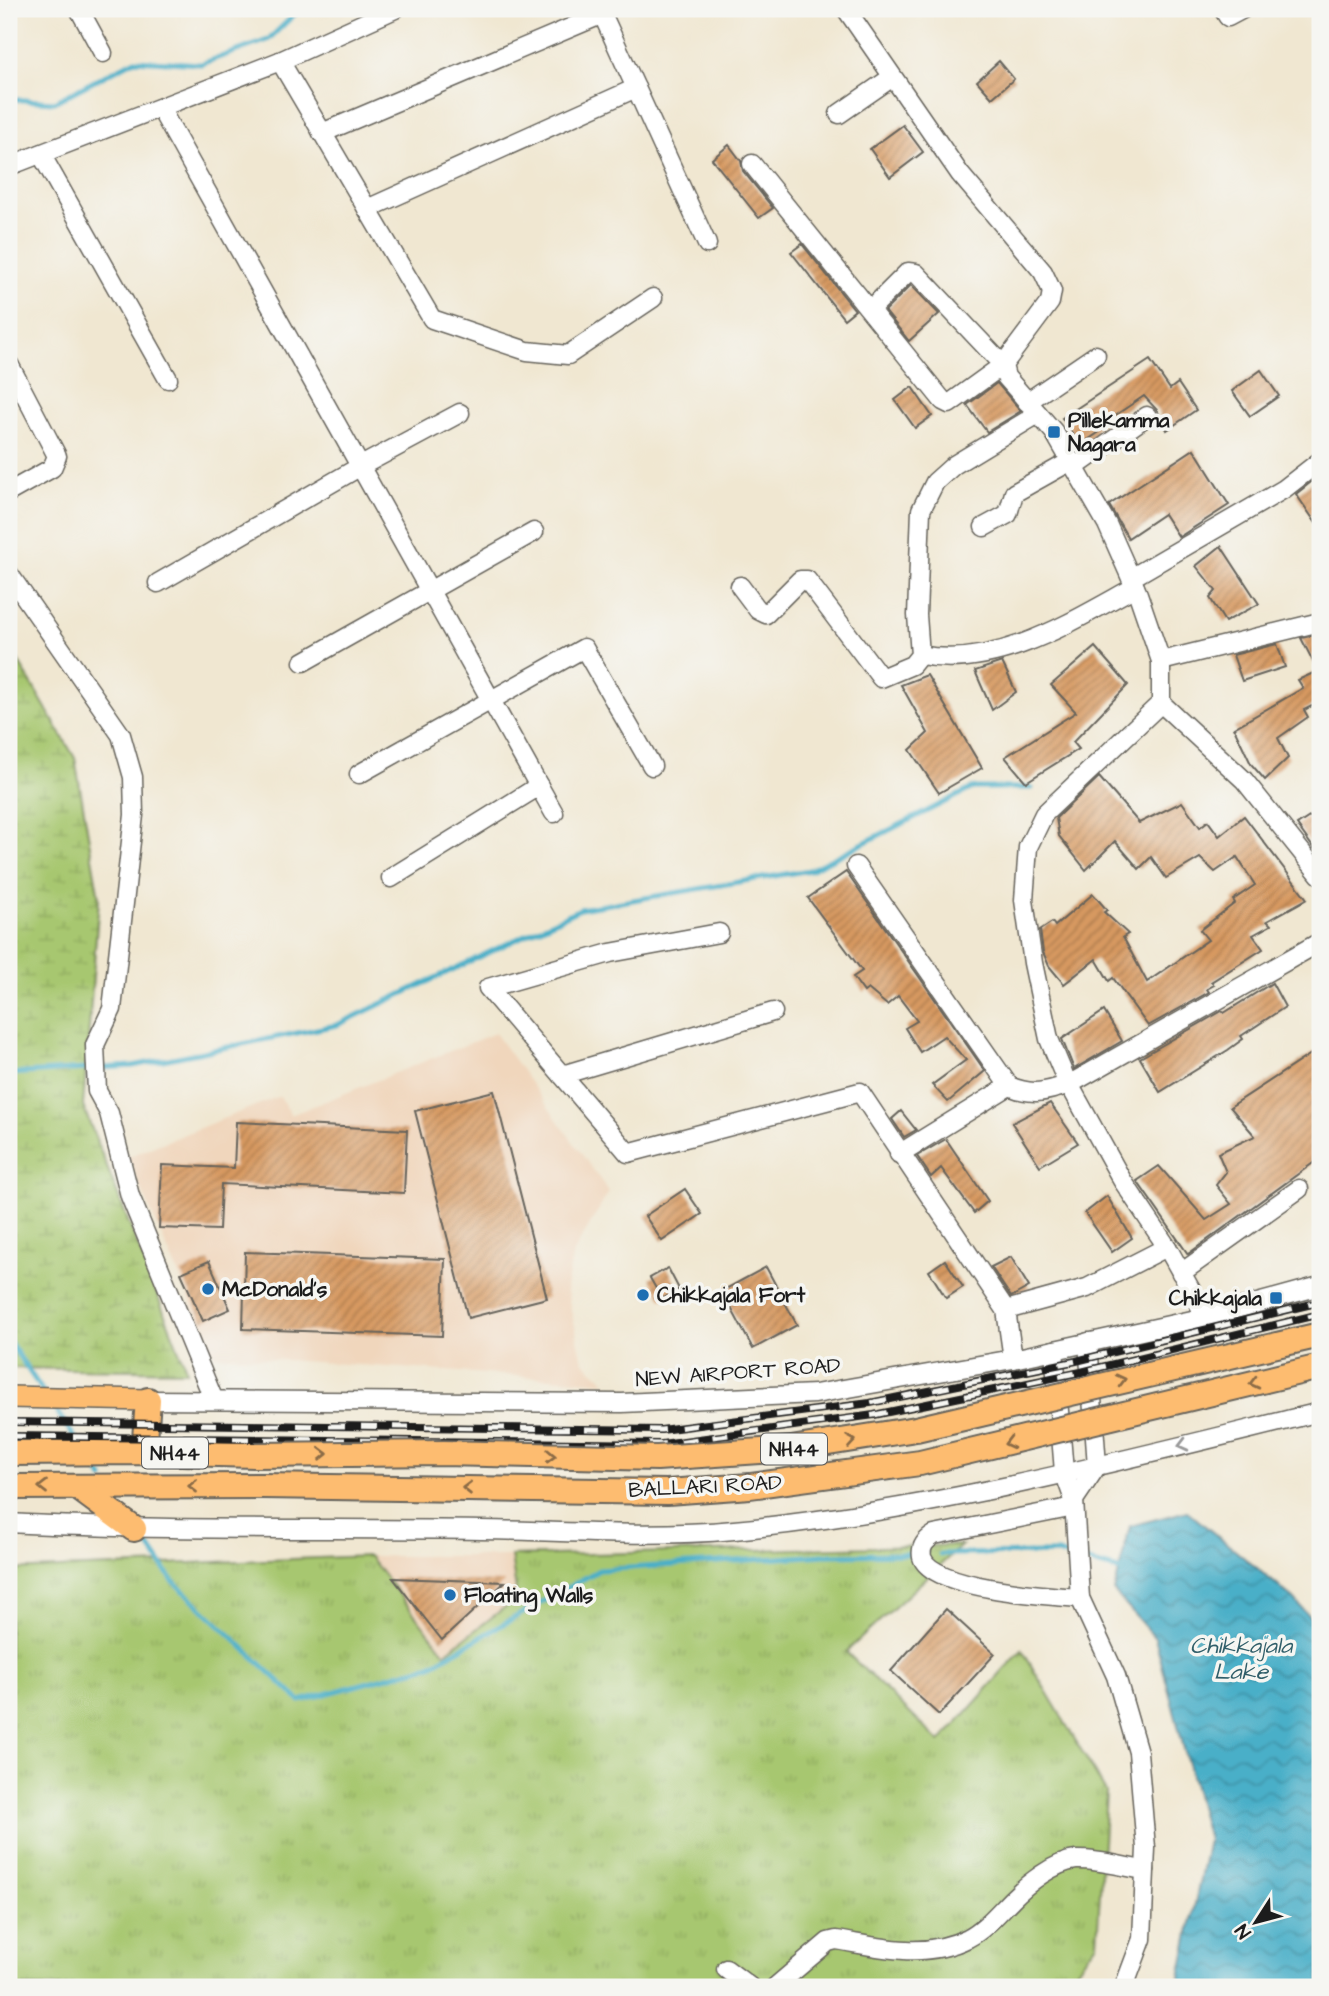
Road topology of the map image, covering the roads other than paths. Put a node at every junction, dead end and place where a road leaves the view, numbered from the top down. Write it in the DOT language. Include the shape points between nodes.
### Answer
graph roads {
  1 [pos="79,9"];
  2 [pos="395,9"];
  3 [pos="846,9"];
  4 [pos="1223,9"];
  5 [pos="1243,9"];
  6 [pos="601,11"];
  7 [pos="103,53"];
  8 [pos="280,61"];
  9 [pos="891,78"];
  10 [pos="636,88"];
  11 [pos="160,108"];
  12 [pos="839,114"];
  13 [pos="322,133"];
  14 [pos="41,154"];
  15 [pos="752,164"];
  16 [pos="9,166"];
  17 [pos="367,209"];
  18 [pos="708,244"];
  19 [pos="653,298"];
  20 [pos="870,310"];
  21 [pos="1096,355"];
  22 [pos="9,364"];
  23 [pos="1003,365"];
  24 [pos="168,379"];
  25 [pos="1033,408"];
  26 [pos="460,413"];
  27 [pos="1147,416"];
  28 [pos="1320,461"];
  29 [pos="1073,464"];
  30 [pos="361,466"];
  31 [pos="9,492"];
  32 [pos="984,527"];
  33 [pos="534,531"];
  34 [pos="9,574"];
  35 [pos="1133,582"];
  36 [pos="158,583"];
  37 [pos="740,586"];
  38 [pos="430,590"];
  39 [pos="1320,622"];
  40 [pos="920,655"];
  41 [pos="1161,661"];
  42 [pos="303,662"];
  43 [pos="491,699"];
  44 [pos="1161,703"];
  45 [pos="652,766"];
  46 [pos="359,774"];
  47 [pos="539,786"];
  48 [pos="554,813"];
  49 [pos="856,866"];
  50 [pos="1320,875"];
  51 [pos="391,878"];
  52 [pos="719,933"];
  53 [pos="1320,942"];
  54 [pos="773,1012"];
  55 [pos="562,1075"];
  56 [pos="1070,1084"];
  57 [pos="1009,1086"];
  58 [pos="899,1154"];
  59 [pos="1299,1189"];
  60 [pos="1167,1247"];
  61 [pos="1181,1273"];
  62 [pos="1320,1286"];
  63 [pos="1006,1310"];
  64 [pos="1206,1317"];
  65 [pos="1320,1335"];
  66 [pos="1088,1342"];
  67 [pos="1054,1350"];
  68 [pos="1013,1359"];
  69 [pos="1320,1367"];
  70 [pos="9,1396"];
  71 [pos="213,1398"];
  72 [pos="148,1400"];
  73 [pos="1320,1412"];
  74 [pos="144,1452"];
  75 [pos="9,1453"];
  76 [pos="1097,1466"];
  77 [pos="1064,1472"];
  78 [pos="98,1486"];
  79 [pos="9,1487"];
  80 [pos="1074,1504"];
  81 [pos="9,1522"];
  82 [pos="139,1529"];
  83 [pos="1080,1598"];
  84 [pos="1145,1870"];
  85 [pos="726,1969"];
  86 [pos="750,1987"];
  87 [pos="775,1987"];
  88 [pos="1124,1987"];
  1 -- 7 [label="street"];
  2 -- 8 [label="street"];
  3 -- 9 [label="street"];
  4 -- 5 [label="street" via="1228,17"];
  6 -- 10 [label="street"];
  6 -- 13 [label="street"];
  8 -- 11 [label="street"];
  8 -- 13 [label="street"];
  9 -- 12 [label="street"];
  9 -- 23 [label="street" via="960,174 1043,272 1052,291 1051,302"];
  10 -- 17 [label="street"];
  10 -- 18 [label="street"];
  11 -- 14 [label="street"];
  11 -- 30 [label="street"];
  13 -- 17 [label="street"];
  14 -- 16 [label="street"];
  14 -- 24 [label="street"];
  15 -- 20 [label="street"];
  17 -- 19 [label="street" via="432,319 484,338 527,351 568,355"];
  20 -- 23 [label="street" via="908,272 916,273"];
  20 -- 23 [label="street" via="949,404"];
  21 -- 25 [label="street"];
  22 -- 31 [label="street" via="57,456 52,468"];
  23 -- 25 [label="street" via="1006,377"];
  25 -- 29 [label="street" via="1055,432"];
  25 -- 40 [label="street" via="954,465 936,482 921,510"];
  26 -- 30 [label="street"];
  27 -- 29 [label="street"];
  28 -- 35 [label="street" via="1284,489"];
  29 -- 32 [label="street" via="1014,494 1008,514"];
  29 -- 35 [label="street"];
  30 -- 36 [label="street"];
  30 -- 38 [label="street"];
  33 -- 38 [label="street"];
  34 -- 71 [label="street" via="121,735 134,777 134,815 112,1009 94,1045 97,1091 109,1113 130,1196"];
  35 -- 40 [label="street" via="1071,622 1007,651"];
  35 -- 41 [label="street"];
  37 -- 40 [label="street" via="766,614 800,580 807,580 881,678 912,665"];
  38 -- 42 [label="street"];
  38 -- 43 [label="street"];
  39 -- 41 [label="street"];
  41 -- 44 [label="street"];
  43 -- 45 [label="street" via="584,648"];
  43 -- 46 [label="street"];
  43 -- 47 [label="street"];
  44 -- 50 [label="street" via="1244,780"];
  44 -- 56 [label="street" via="1044,814 1028,846 1024,900 1033,963 1049,1039"];
  47 -- 48 [label="street"];
  47 -- 51 [label="street"];
  49 -- 57 [label="street"];
  52 -- 55 [label="street" via="610,953 488,988"];
  53 -- 56 [label="street"];
  54 -- 55 [label="street"];
  55 -- 58 [label="street" via="628,1153 860,1092"];
  56 -- 57 [label="street" via="1027,1094"];
  56 -- 60 [label="street" via="1122,1180"];
  57 -- 58 [label="street"];
  58 -- 63 [label="street"];
  59 -- 61 [label="street"];
  60 -- 61 [label="street"];
  60 -- 63 [label="street" via="1087,1288"];
  61 -- 64 [label="street"];
  62 -- 64 [label="street, NEW AIRPORT ROAD"];
  63 -- 68 [label="street"];
  64 -- 66 [label="street, NEW AIRPORT ROAD"];
  74 -- 65 [label="highway, BALLARI ROAD / NH44, one-way, bridge" via="657,1458 791,1449 916,1429"];
  66 -- 67 [label="street, NEW AIRPORT ROAD"];
  66 -- 76 [label="street"];
  67 -- 68 [label="street, NEW AIRPORT ROAD"];
  67 -- 77 [label="street"];
  68 -- 71 [label="street, NEW AIRPORT ROAD" via="815,1394 622,1403"];
  69 -- 78 [label="highway, BALLARI ROAD / NH44, one-way, bridge" via="967,1453 750,1486 667,1492"];
  70 -- 72 [label="main road"];
  71 -- 72 [label="street, NEW AIRPORT ROAD"];
  72 -- 74 [label="highway"];
  73 -- 76 [label="street, one-way"];
  74 -- 75 [label="highway, NH44"];
  76 -- 77 [label="street"];
  76 -- 80 [label="street"];
  77 -- 80 [label="street"];
  77 -- 82 [label="street" via="1004,1488 869,1512 732,1530 618,1534"];
  78 -- 79 [label="highway, NH44, one-way"];
  78 -- 82 [label="highway"];
  80 -- 83 [label="street"];
  80 -- 83 [label="street" via="934,1535 921,1552 933,1570 958,1580 1027,1594"];
  81 -- 82 [label="street"];
  83 -- 84 [label="street" via="1129,1716 1139,1764"];
  84 -- 87 [label="street" via="1066,1862 1016,1895 968,1938 915,1951 836,1940 821,1947"];
  84 -- 88 [label="street" via="1142,1939"];
  85 -- 86 [label="street"];
}
